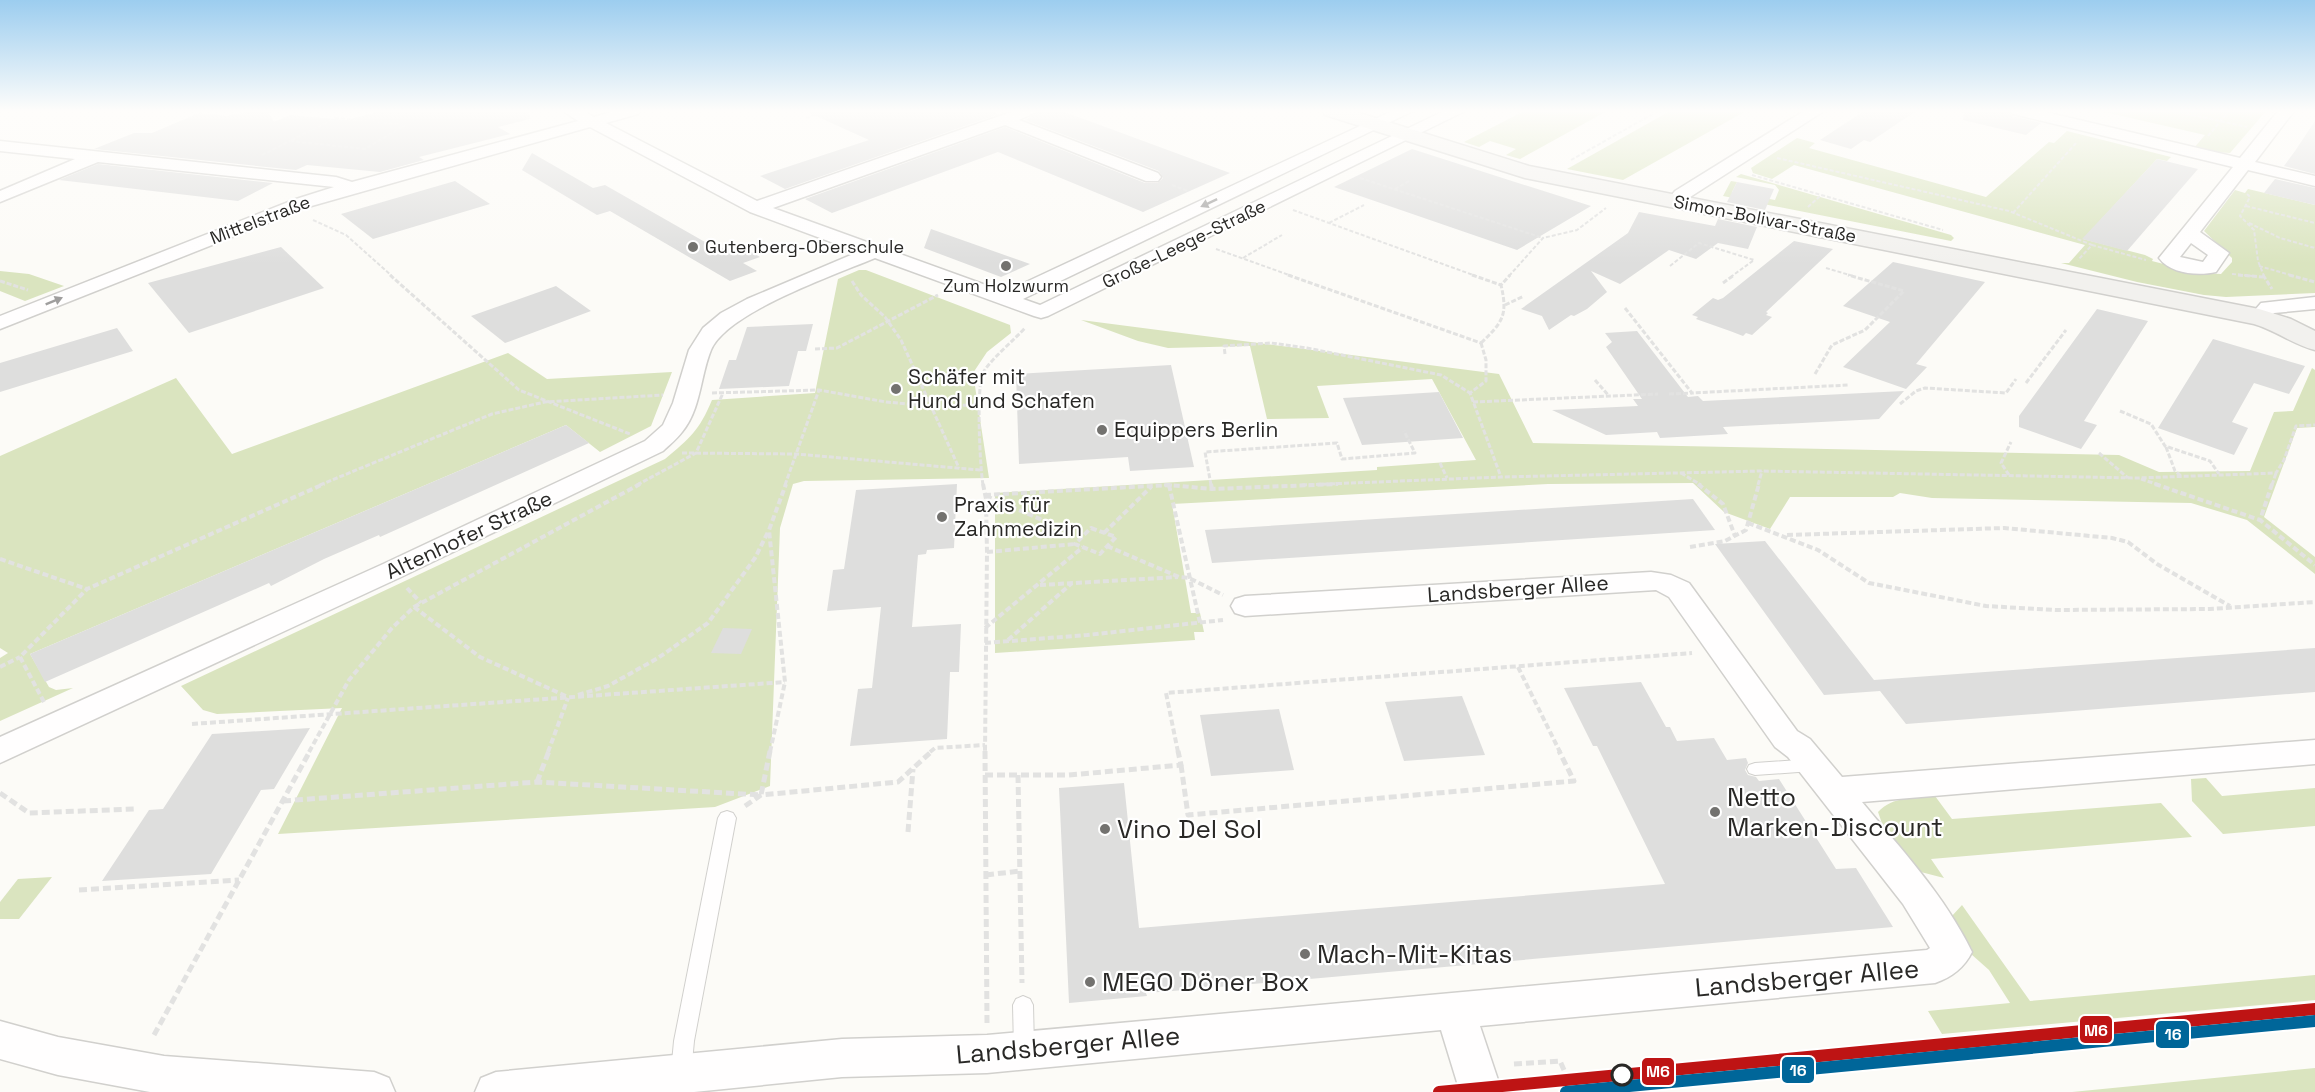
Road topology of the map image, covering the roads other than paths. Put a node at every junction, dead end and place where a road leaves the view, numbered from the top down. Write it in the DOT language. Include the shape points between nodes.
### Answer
graph roads {
  1 [pos="82,162"];
  2 [pos="151,162"];
  3 [pos="447,162"];
  4 [pos="668,162"];
  5 [pos="886,162"];
  6 [pos="1113,162"];
  7 [pos="1297,162"];
  8 [pos="1354,162"];
  9 [pos="1492,162"];
  10 [pos="1734,162"];
  11 [pos="2236,162"];
  12 [pos="2251,162"];
  13 [pos="2249,165"];
  14 [pos="1152,177"];
  15 [pos="2315,181"];
  16 [pos="352,188"];
  17 [pos="0,197"];
  18 [pos="1675,202"];
  19 [pos="756,208"];
  20 [pos="2189,233"];
  21 [pos="863,256"];
  22 [pos="1006,299"];
  23 [pos="2315,303"];
  24 [pos="2259,317"];
  25 [pos="0,323"];
  26 [pos="2315,342"];
  27 [pos="1239,612"];
  28 [pos="0,751"];
  29 [pos="2315,752"];
  30 [pos="1755,769"];
  31 [pos="1822,778"];
  32 [pos="727,818"];
  33 [pos="1023,1005"];
  34 [pos="1455,1010"];
  35 [pos="0,1040"];
  36 [pos="1005,1052"];
  37 [pos="681,1075"];
  38 [pos="374,1092"];
  39 [pos="496,1092"];
  40 [pos="1481,1092"];
  1 -- 17 [label="street"];
  2 -- 16 [label="street" via="336,182"];
  3 -- 16 [label="street, Mittelstraße"];
  4 -- 19 [label="street"];
  5 -- 19 [label="street"];
  6 -- 14 [label="street"];
  7 -- 22 [label="street, Große-Leege-Straße, one-way"];
  8 -- 22 [label="street, Große-Leege-Straße" via="1041,312"];
  9 -- 18 [label="street, Simon-Bolivar-Straße"];
  10 -- 18 [label="street"];
  11 -- 13 [label="street"];
  12 -- 13 [label="street"];
  13 -- 15 [label="street"];
  13 -- 20 [label="street"];
  25 -- 16 [label="street, Mittelstraße, one-way" via="258,220"];
  18 -- 24 [label="street, Simon-Bolivar-Straße"];
  19 -- 21 [label="street"];
  20 -- 20 [label="street" via="2219,253 2209,268 2169,258"];
  21 -- 22 [label="street"];
  21 -- 28 [label="street, Altenhofer Straße" via="728,317 700,350 673,428 654,446"];
  23 -- 24 [label="street" via="2268,307"];
  24 -- 26 [label="street, Simon-Bolivar-Straße"];
  27 -- 31 [label="street, Landsberger Allee" via="1660,581 1679,590 1786,739 1799,748"];
  29 -- 31 [label="street"];
  30 -- 31 [label="lane"];
  31 -- 34 [label="street, Landsberger Allee" via="1916,893 1953,952 1935,966"];
  32 -- 37 [label="lane" via="684,1041"];
  33 -- 36 [label="lane"];
  34 -- 36 [label="street, Landsberger Allee"];
  34 -- 40 [label="street"];
  35 -- 38 [label="street" via="57,1056 164,1075"];
  36 -- 37 [label="street, Landsberger Allee" via="842,1058"];
  37 -- 39 [label="street"];
}
